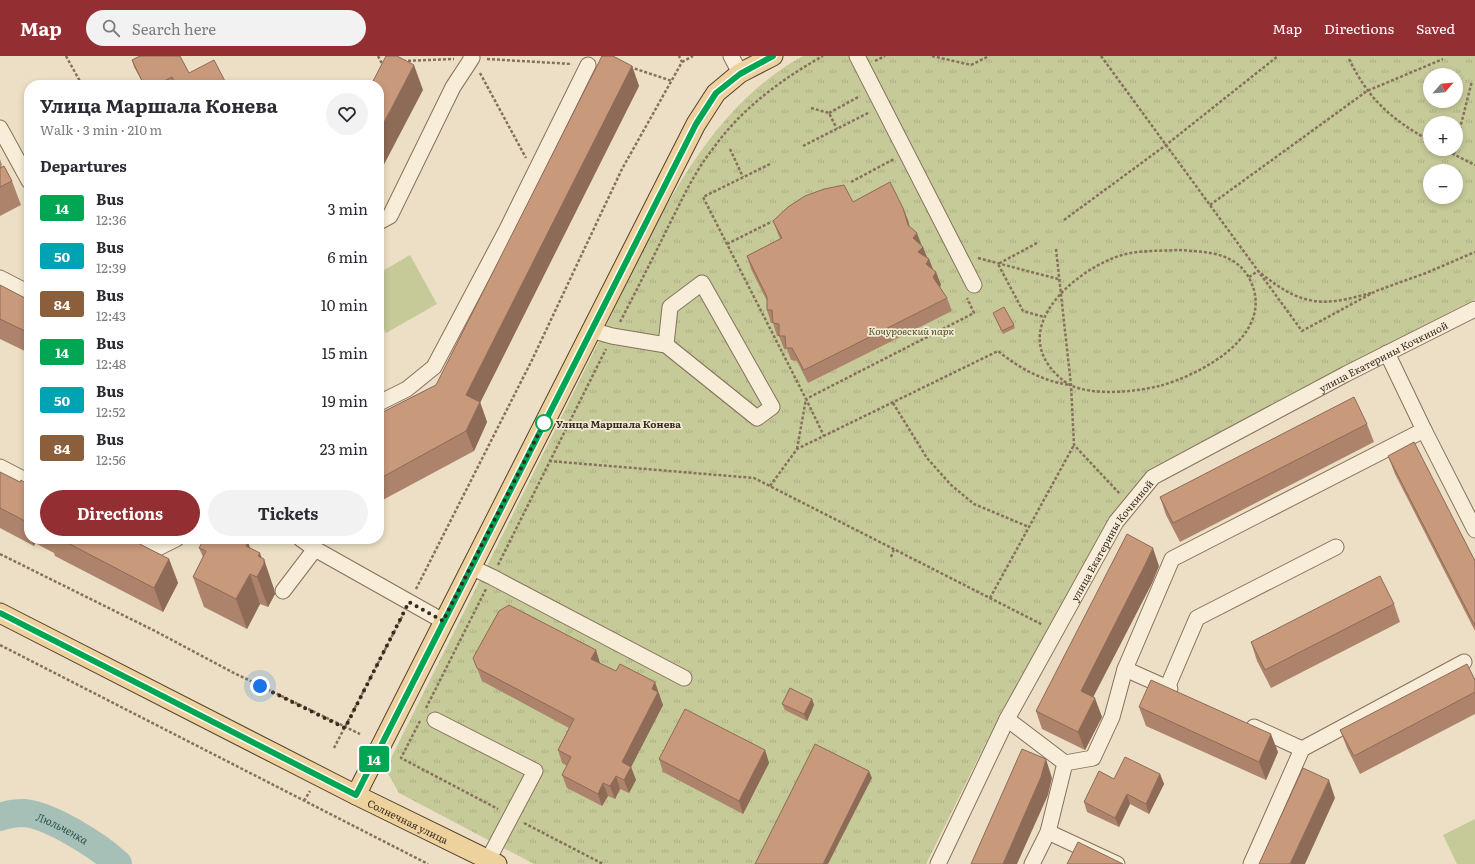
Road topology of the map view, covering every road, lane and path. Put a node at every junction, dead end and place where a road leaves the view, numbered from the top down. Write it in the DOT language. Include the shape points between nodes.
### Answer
graph roads {
  1 [pos="66,56"];
  2 [pos="378,56"];
  3 [pos="679,56"];
  4 [pos="693,56"];
  5 [pos="731,56"];
  6 [pos="773,56"];
  7 [pos="823,56"];
  8 [pos="857,56"];
  9 [pos="932,56"];
  10 [pos="989,56"];
  11 [pos="1101,56"];
  12 [pos="1278,56"];
  13 [pos="472,57"];
  14 [pos="1349,59"];
  15 [pos="1443,59"];
  16 [pos="389,61"];
  17 [pos="396,61"];
  18 [pos="682,62"];
  19 [pos="588,65"];
  20 [pos="624,65"];
  21 [pos="740,74"];
  22 [pos="79,80"];
  23 [pos="672,81"];
  24 [pos="1472,82"];
  25 [pos="1367,91"];
  26 [pos="864,94"];
  27 [pos="811,108"];
  28 [pos="873,111"];
  29 [pos="829,113"];
  30 [pos="1463,117"];
  31 [pos="0,128"];
  32 [pos="837,129"];
  33 [pos="1423,137"];
  34 [pos="1166,145"];
  35 [pos="803,146"];
  36 [pos="730,149"];
  37 [pos="1458,156"];
  38 [pos="770,164"];
  39 [pos="1475,164"];
  40 [pos="24,172"];
  41 [pos="534,173"];
  42 [pos="743,177"];
  43 [pos="1210,205"];
  44 [pos="384,219"];
  45 [pos="1064,220"];
  46 [pos="771,222"];
  47 [pos="1037,243"];
  48 [pos="727,244"];
  49 [pos="1056,249"];
  50 [pos="1475,252"];
  51 [pos="1258,271"];
  52 [pos="1249,277"];
  53 [pos="0,278"];
  54 [pos="969,288"];
  55 [pos="24,290"];
  56 [pos="1376,291"];
  57 [pos="1060,295"];
  58 [pos="1475,308"];
  59 [pos="1044,318"];
  60 [pos="591,330"];
  61 [pos="612,336"];
  62 [pos="666,344"];
  63 [pos="1387,352"];
  64 [pos="1070,385"];
  65 [pos="806,399"];
  66 [pos="384,400"];
  67 [pos="893,403"];
  68 [pos="1424,430"];
  69 [pos="824,436"];
  70 [pos="1074,446"];
  71 [pos="797,449"];
  72 [pos="549,461"];
  73 [pos="0,467"];
  74 [pos="24,479"];
  75 [pos="770,486"];
  76 [pos="1125,499"];
  77 [pos="1028,527"];
  78 [pos="1475,530"];
  79 [pos="150,544"];
  80 [pos="166,544"];
  81 [pos="308,544"];
  82 [pos="1336,547"];
  83 [pos="315,549"];
  84 [pos="894,549"];
  85 [pos="0,554"];
  86 [pos="890,557"];
  87 [pos="471,567"];
  88 [pos="492,577"];
  89 [pos="283,591"];
  90 [pos="990,598"];
  91 [pos="409,602"];
  92 [pos="0,613"];
  93 [pos="443,621"];
  94 [pos="1056,631"];
  95 [pos="0,645"];
  96 [pos="1464,662"];
  97 [pos="1126,669"];
  98 [pos="684,678"];
  99 [pos="1167,688"];
  100 [pos="1181,694"];
  101 [pos="428,715"];
  102 [pos="1007,719"];
  103 [pos="1238,720"];
  104 [pos="345,728"];
  105 [pos="360,734"];
  106 [pos="334,748"];
  107 [pos="1302,749"];
  108 [pos="401,758"];
  109 [pos="1065,763"];
  110 [pos="310,790"];
  111 [pos="356,795"];
  112 [pos="304,801"];
  113 [pos="1048,832"];
  114 [pos="492,862"];
  115 [pos="428,864"];
  116 [pos="938,864"];
  117 [pos="1032,864"];
  118 [pos="1117,864"];
  119 [pos="1251,864"];
  1 -- 22 [label="path"];
  2 -- 16 [label="path" via="381,62"];
  3 -- 18 [label="path"];
  4 -- 18 [label="path"];
  5 -- 21 [label="street"];
  6 -- 21 [label="main road"];
  7 -- 61 [label="path" via="794,73 757,101 711,150 690,183"];
  8 -- 54 [label="street"];
  9 -- 10 [label="path" via="972,65"];
  11 -- 34 [label="path"];
  12 -- 34 [label="path"];
  13 -- 17 [label="path"];
  13 -- 19 [label="path"];
  13 -- 41 [label="path"];
  13 -- 44 [label="street" via="453,88 390,216"];
  14 -- 25 [label="path"];
  15 -- 25 [label="path"];
  18 -- 23 [label="path"];
  19 -- 41 [label="street"];
  20 -- 23 [label="path"];
  21 -- 60 [label="main road" via="716,93 696,124"];
  23 -- 91 [label="path" via="622,169 532,360"];
  24 -- 30 [label="path"];
  25 -- 33 [label="path" via="1393,118"];
  25 -- 43 [label="path"];
  26 -- 29 [label="path"];
  27 -- 29 [label="path"];
  28 -- 32 [label="path"];
  29 -- 32 [label="path"];
  31 -- 40 [label="street"];
  32 -- 35 [label="path"];
  34 -- 43 [label="path"];
  34 -- 45 [label="path"];
  36 -- 42 [label="path"];
  37 -- 39 [label="path"];
  38 -- 42 [label="path"];
  41 -- 66 [label="street" via="434,367 407,389"];
  42 -- 48 [label="path" via="703,197"];
  43 -- 51 [label="path"];
  46 -- 48 [label="path"];
  47 -- 59 [label="path" via="998,264 1023,311"];
  48 -- 65 [label="path"];
  49 -- 57 [label="path"];
  50 -- 56 [label="path"];
  51 -- 52 [label="path"];
  51 -- 56 [label="path" via="1284,289 1310,300 1338,300"];
  51 -- 56 [label="path" via="1302,331"];
  52 -- 57 [label="path" via="1233,260 1212,253 1179,250 1134,253 1108,260"];
  52 -- 64 [label="path" via="1256,297 1254,317 1246,334 1215,361 1181,379 1140,390 1106,392 1080,389"];
  53 -- 55 [label="street"];
  54 -- 65 [label="path" via="974,313"];
  57 -- 59 [label="path"];
  57 -- 64 [label="path"];
  58 -- 63 [label="street, улица Екатерины Кочкиной"];
  59 -- 64 [label="path" via="1040,334 1043,355 1054,373"];
  60 -- 61 [label="street"];
  60 -- 87 [label="main road"];
  61 -- 62 [label="street"];
  61 -- 72 [label="path"];
  62 -- 62 [label="street" via="757,418 772,408 702,283 670,307"];
  63 -- 68 [label="street"];
  63 -- 94 [label="street, улица Екатерины Кочкиной" via="1153,478 1116,522"];
  64 -- 67 [label="path" via="1046,380 1022,368 998,351"];
  64 -- 70 [label="path"];
  65 -- 69 [label="path"];
  65 -- 71 [label="path"];
  67 -- 69 [label="path"];
  67 -- 77 [label="path" via="927,458 951,485 974,504"];
  68 -- 78 [label="street"];
  68 -- 97 [label="street" via="1172,559"];
  69 -- 71 [label="path"];
  70 -- 76 [label="path"];
  70 -- 77 [label="path"];
  71 -- 75 [label="path"];
  72 -- 75 [label="path" via="754,478"];
  72 -- 88 [label="path"];
  73 -- 74 [label="street"];
  75 -- 84 [label="path"];
  77 -- 90 [label="path"];
  79 -- 80 [label="street" via="158,548"];
  81 -- 83 [label="street"];
  82 -- 99 [label="street" via="1197,618"];
  83 -- 89 [label="street"];
  83 -- 91 [label="street"];
  84 -- 86 [label="path"];
  84 -- 90 [label="path"];
  85 -- 104 [label="path"];
  87 -- 88 [label="street"];
  87 -- 93 [label="main road"];
  88 -- 98 [label="street"];
  88 -- 101 [label="path"];
  90 -- 94 [label="path"];
  91 -- 93 [label="street"];
  91 -- 104 [label="path"];
  92 -- 111 [label="main road, Солнечная улица"];
  93 -- 111 [label="main road"];
  94 -- 102 [label="street, улица Екатерины Кочкиной"];
  95 -- 112 [label="path"];
  96 -- 107 [label="street"];
  97 -- 99 [label="street"];
  97 -- 109 [label="street" via="1112,717 1093,758"];
  99 -- 100 [label="street"];
  101 -- 108 [label="path"];
  101 -- 114 [label="street" via="535,771"];
  102 -- 109 [label="street"];
  102 -- 116 [label="street, улица Екатерины Кочкиной"];
  103 -- 107 [label="street"];
  104 -- 105 [label="path"];
  104 -- 106 [label="path"];
  107 -- 119 [label="street"];
  109 -- 113 [label="street"];
  110 -- 112 [label="path"];
  111 -- 114 [label="main road, Солнечная улица"];
  112 -- 115 [label="path"];
  113 -- 117 [label="street"];
  113 -- 118 [label="street"];
}
